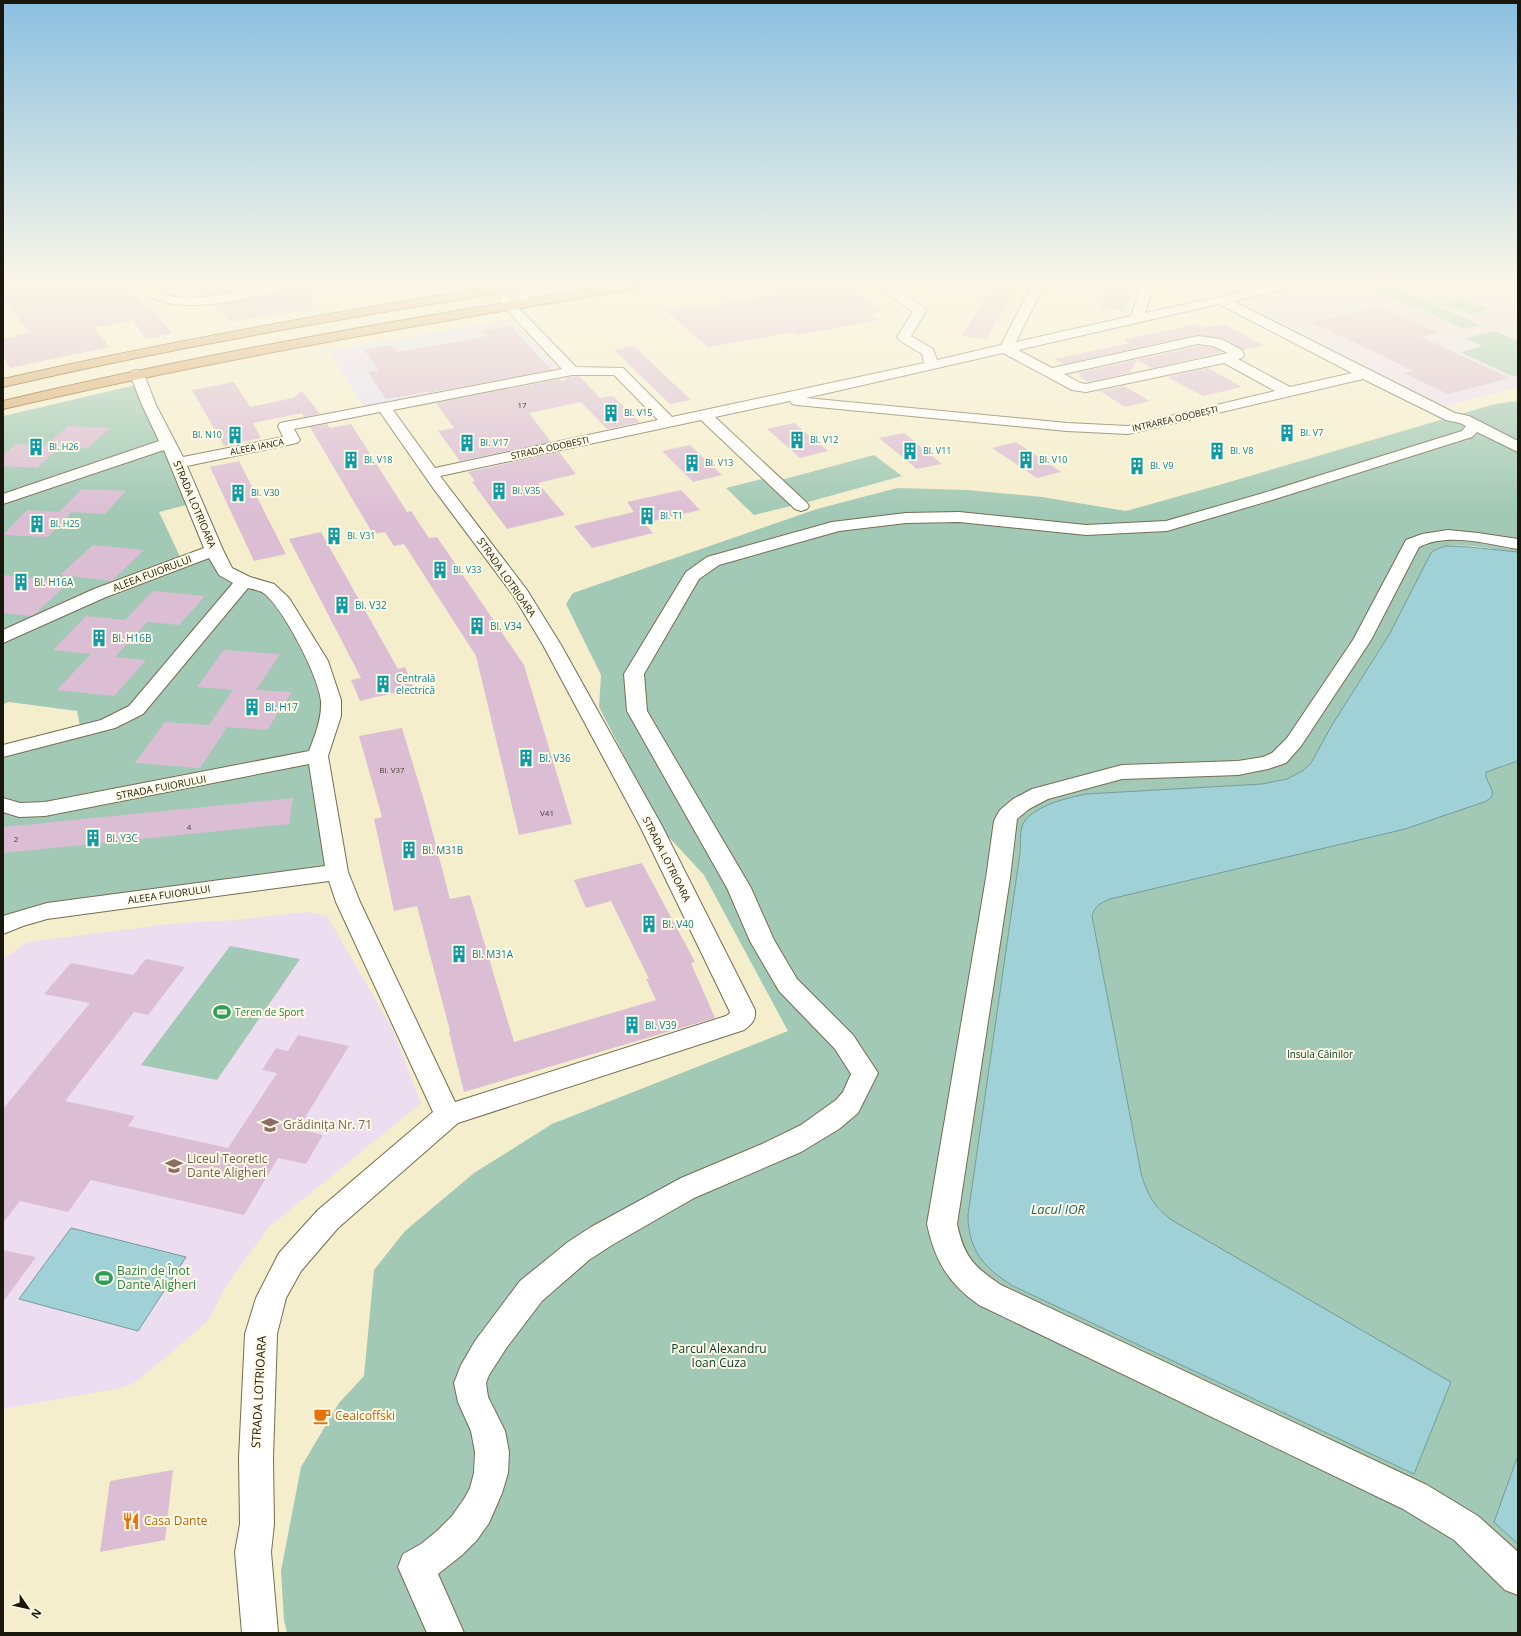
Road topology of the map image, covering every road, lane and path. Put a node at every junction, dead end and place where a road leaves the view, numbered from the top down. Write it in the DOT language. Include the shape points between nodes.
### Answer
graph roads {
  1 [pos="96,361"];
  2 [pos="200,361"];
  3 [pos="564,361"];
  4 [pos="931,361"];
  5 [pos="949,361"];
  6 [pos="1029,361"];
  7 [pos="1102,361"];
  8 [pos="1210,361"];
  9 [pos="1232,361"];
  10 [pos="1340,361"];
  11 [pos="932,365"];
  12 [pos="572,371"];
  13 [pos="1050,373"];
  14 [pos="137,374"];
  15 [pos="1365,374"];
  16 [pos="865,380"];
  17 [pos="3,383"];
  18 [pos="1288,392"];
  19 [pos="780,399"];
  20 [pos="3,405"];
  21 [pos="384,407"];
  22 [pos="885,410"];
  23 [pos="704,415"];
  24 [pos="669,423"];
  25 [pos="1476,425"];
  26 [pos="168,443"];
  27 [pos="1518,447"];
  28 [pos="178,463"];
  29 [pos="435,479"];
  30 [pos="3,499"];
  31 [pos="801,506"];
  32 [pos="1518,544"];
  33 [pos="214,550"];
  34 [pos="244,581"];
  35 [pos="3,637"];
  36 [pos="3,751"];
  37 [pos="318,756"];
  38 [pos="3,806"];
  39 [pos="337,872"];
  40 [pos="3,926"];
  41 [pos="448,1116"];
  42 [pos="1518,1577"];
  43 [pos="260,1633"];
  44 [pos="446,1633"];
  1 -- 17 [label="main road"];
  2 -- 14 [label="main road"];
  3 -- 12 [label="street"];
  4 -- 11 [label="street"];
  5 -- 11 [label="street, STRADA ODOBEȘTI"];
  6 -- 13 [label="street"];
  7 -- 13 [label="street"];
  8 -- 13 [label="street" via="1086,388 1077,387"];
  9 -- 18 [label="street"];
  10 -- 15 [label="street"];
  11 -- 16 [label="street, STRADA ODOBEȘTI"];
  12 -- 21 [label="street, ALEEA IANCA"];
  12 -- 24 [label="street" via="618,371"];
  14 -- 20 [label="main road"];
  14 -- 26 [label="street, STRADA LOTRIOARA"];
  15 -- 18 [label="street, INTRAREA ODOBEȘTI"];
  15 -- 25 [label="street" via="1451,417 1464,419"];
  16 -- 19 [label="street, STRADA ODOBEȘTI"];
  16 -- 22 [label="street, INTRAREA ODOBEȘTI" via="864,396"];
  18 -- 22 [label="street, INTRAREA ODOBEȘTI" via="1128,430 1067,427"];
  19 -- 22 [label="street, INTRAREA ODOBEȘTI"];
  19 -- 23 [label="street, STRADA ODOBEȘTI"];
  21 -- 28 [label="street, ALEEA IANCA" via="285,426 292,440"];
  21 -- 29 [label="street"];
  23 -- 24 [label="street, STRADA ODOBEȘTI"];
  23 -- 31 [label="street"];
  24 -- 29 [label="street, STRADA ODOBEȘTI"];
  25 -- 27 [label="street"];
  25 -- 44 [label="street" via="1467,434 1167,526 1086,530 959,517 906,518 830,528 713,561 692,576 634,674 637,712 739,888 762,941 788,985 844,1042 865,1073 847,1107 800,1140 690,1187 583,1248 532,1290 484,1355 470,1382 471,1393 486,1425 492,1452 488,1482 481,1503 454,1540 416,1567"];
  26 -- 28 [label="street, STRADA LOTRIOARA"];
  26 -- 30 [label="street"];
  28 -- 33 [label="street, STRADA LOTRIOARA"];
  29 -- 41 [label="street, STRADA LOTRIOARA" via="521,594 552,645 654,833 742,1010 743,1017 735,1023"];
  32 -- 42 [label="street" via="1437,535 1412,544 1362,640 1294,742 1279,758 1268,763 1238,768 1144,770 1115,774 1040,794 1021,804 1008,815 1004,827 942,1224 945,1241 958,1268 966,1278 990,1295 1415,1497 1466,1528"];
  33 -- 34 [label="street, STRADA LOTRIOARA" via="225,571"];
  33 -- 35 [label="street, ALEEA FUIORULUI" via="100,593"];
  34 -- 36 [label="street" via="136,710 108,724"];
  34 -- 37 [label="street, STRADA LOTRIOARA" via="268,588 276,594 318,661 331,700 331,716"];
  37 -- 38 [label="street, STRADA FUIORULUI" via="45,809 19,810"];
  37 -- 39 [label="street, STRADA LOTRIOARA"];
  39 -- 40 [label="street, ALEEA FUIORULUI" via="47,911"];
  39 -- 41 [label="street, STRADA LOTRIOARA" via="348,902"];
  41 -- 43 [label="street, STRADA LOTRIOARA" via="328,1219 290,1262 271,1298 261,1334 256,1458 257,1524 253,1552"];
}
